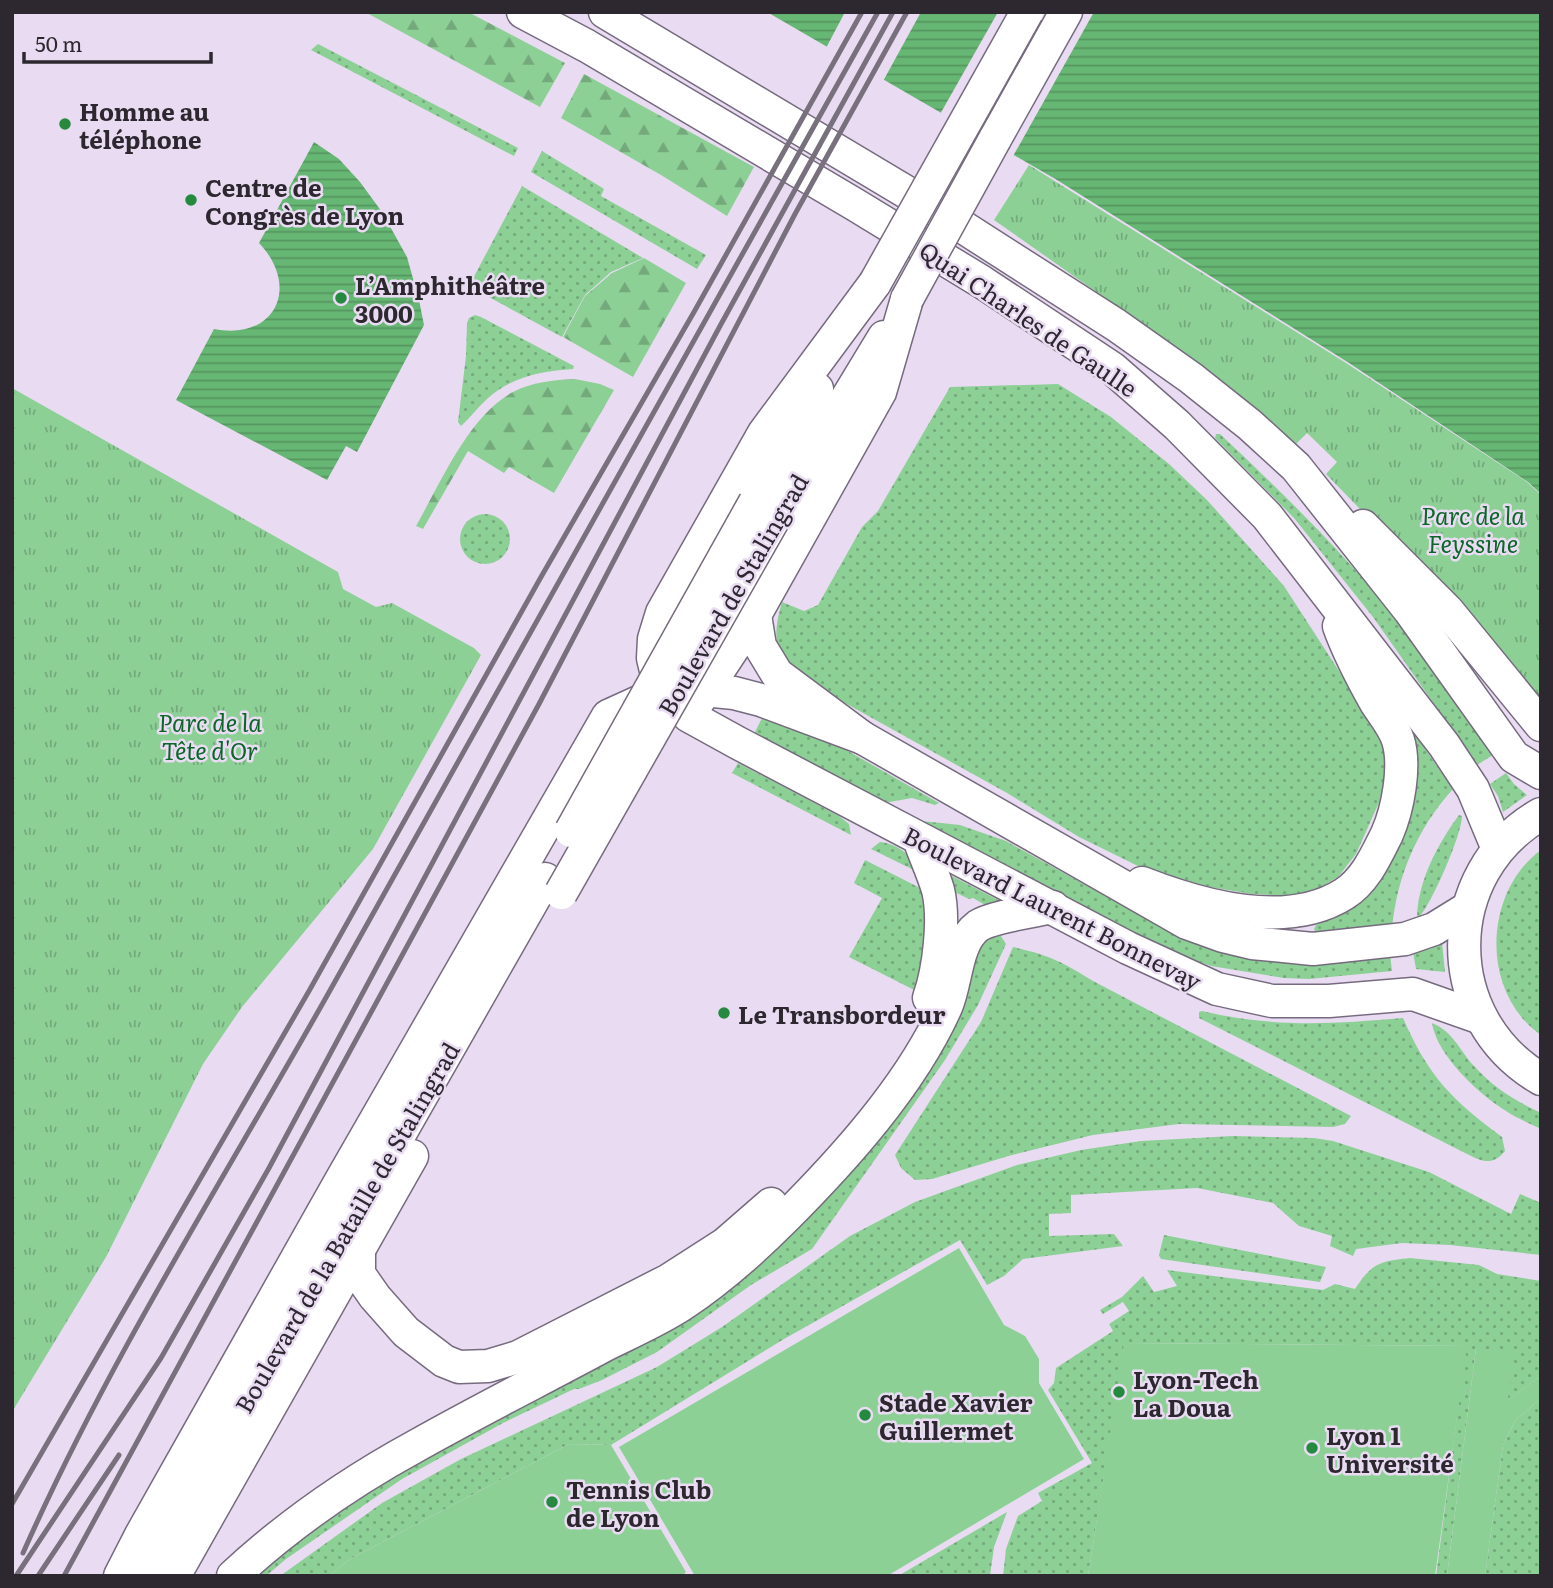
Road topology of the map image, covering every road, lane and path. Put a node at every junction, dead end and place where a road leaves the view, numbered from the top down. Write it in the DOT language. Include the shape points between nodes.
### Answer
graph roads {
  1 [pos="523,12"];
  2 [pos="606,12"];
  3 [pos="1027,12"];
  4 [pos="1066,12"];
  5 [pos="875,283"];
  6 [pos="907,299"];
  7 [pos="1296,467"];
  8 [pos="1326,592"];
  9 [pos="755,615"];
  10 [pos="661,692"];
  11 [pos="697,703"];
  12 [pos="1541,725"];
  13 [pos="863,738"];
  14 [pos="1541,773"];
  15 [pos="1541,814"];
  16 [pos="919,839"];
  17 [pos="1498,849"];
  18 [pos="1067,853"];
  19 [pos="553,886"];
  20 [pos="1053,907"];
  21 [pos="1468,908"];
  22 [pos="1481,1018"];
  23 [pos="1541,1079"];
  24 [pos="359,1249"];
  25 [pos="120,1576"];
  26 [pos="148,1576"];
  27 [pos="174,1576"];
  28 [pos="233,1576"];
  1 -- 8 [label="main road, Quai Charles de Gaulle" via="854,204 1112,368 1177,425 1267,516"];
  2 -- 7 [label="main road, Quai Charles de Gaulle" via="1116,324 1191,378"];
  3 -- 5 [label="main road, bridge"];
  4 -- 6 [label="main road, bridge"];
  5 -- 10 [label="main road" via="764,433 662,613 654,639"];
  5 -- 19 [label="main road, Boulevard de Stalingrad, bridge"];
  6 -- 9 [label="main road" via="880,392"];
  6 -- 19 [label="main road, Boulevard de Stalingrad, bridge"];
  7 -- 12 [label="main road" via="1374,535 1447,610"];
  7 -- 14 [label="main road, Quai Charles de Gaulle" via="1410,611 1514,757"];
  8 -- 17 [label="main road, Quai Charles de Gaulle" via="1444,745 1473,789"];
  8 -- 18 [label="main road" via="1350,658 1398,740 1398,799 1364,876 1345,894 1321,905 1292,912 1257,912 1151,887"];
  9 -- 11 [label="main road"];
  9 -- 13 [label="main road" via="760,646 777,674"];
  10 -- 11 [label="main road, Boulevard Laurent Bonnevay"];
  10 -- 25 [label="main road" via="608,716"];
  11 -- 13 [label="main road" via="734,693"];
  11 -- 16 [label="main road, Boulevard Laurent Bonnevay"];
  13 -- 18 [label="main road, Boulevard Laurent Bonnevay"];
  15 -- 17 [label="main road"];
  16 -- 20 [label="main road, Boulevard Laurent Bonnevay"];
  16 -- 24 [label="main road" via="938,892 940,931 937,976 925,1010 856,1112 774,1200 725,1244 669,1280 518,1357 488,1366 459,1367 406,1332 375,1297 359,1274"];
  17 -- 21 [label="main road" via="1476,884"];
  18 -- 21 [label="main road, Boulevard Laurent Bonnevay" via="1187,923 1252,943 1313,949 1405,939 1434,929"];
  19 -- 24 [label="main road, Boulevard de la Bataille de Stalingrad"];
  19 -- 26 [label="main road, Boulevard de la Bataille de Stalingrad"];
  20 -- 22 [label="main road, Boulevard Laurent Bonnevay" via="1217,989 1272,1001 1413,994"];
  20 -- 28 [label="main road" via="979,925 965,944 949,1001 919,1057 876,1118 747,1255 682,1305 350,1485"];
  21 -- 22 [label="main road" via="1464,955 1469,989"];
  22 -- 23 [label="main road" via="1505,1051"];
  24 -- 27 [label="main road, Boulevard de la Bataille de Stalingrad"];
}
